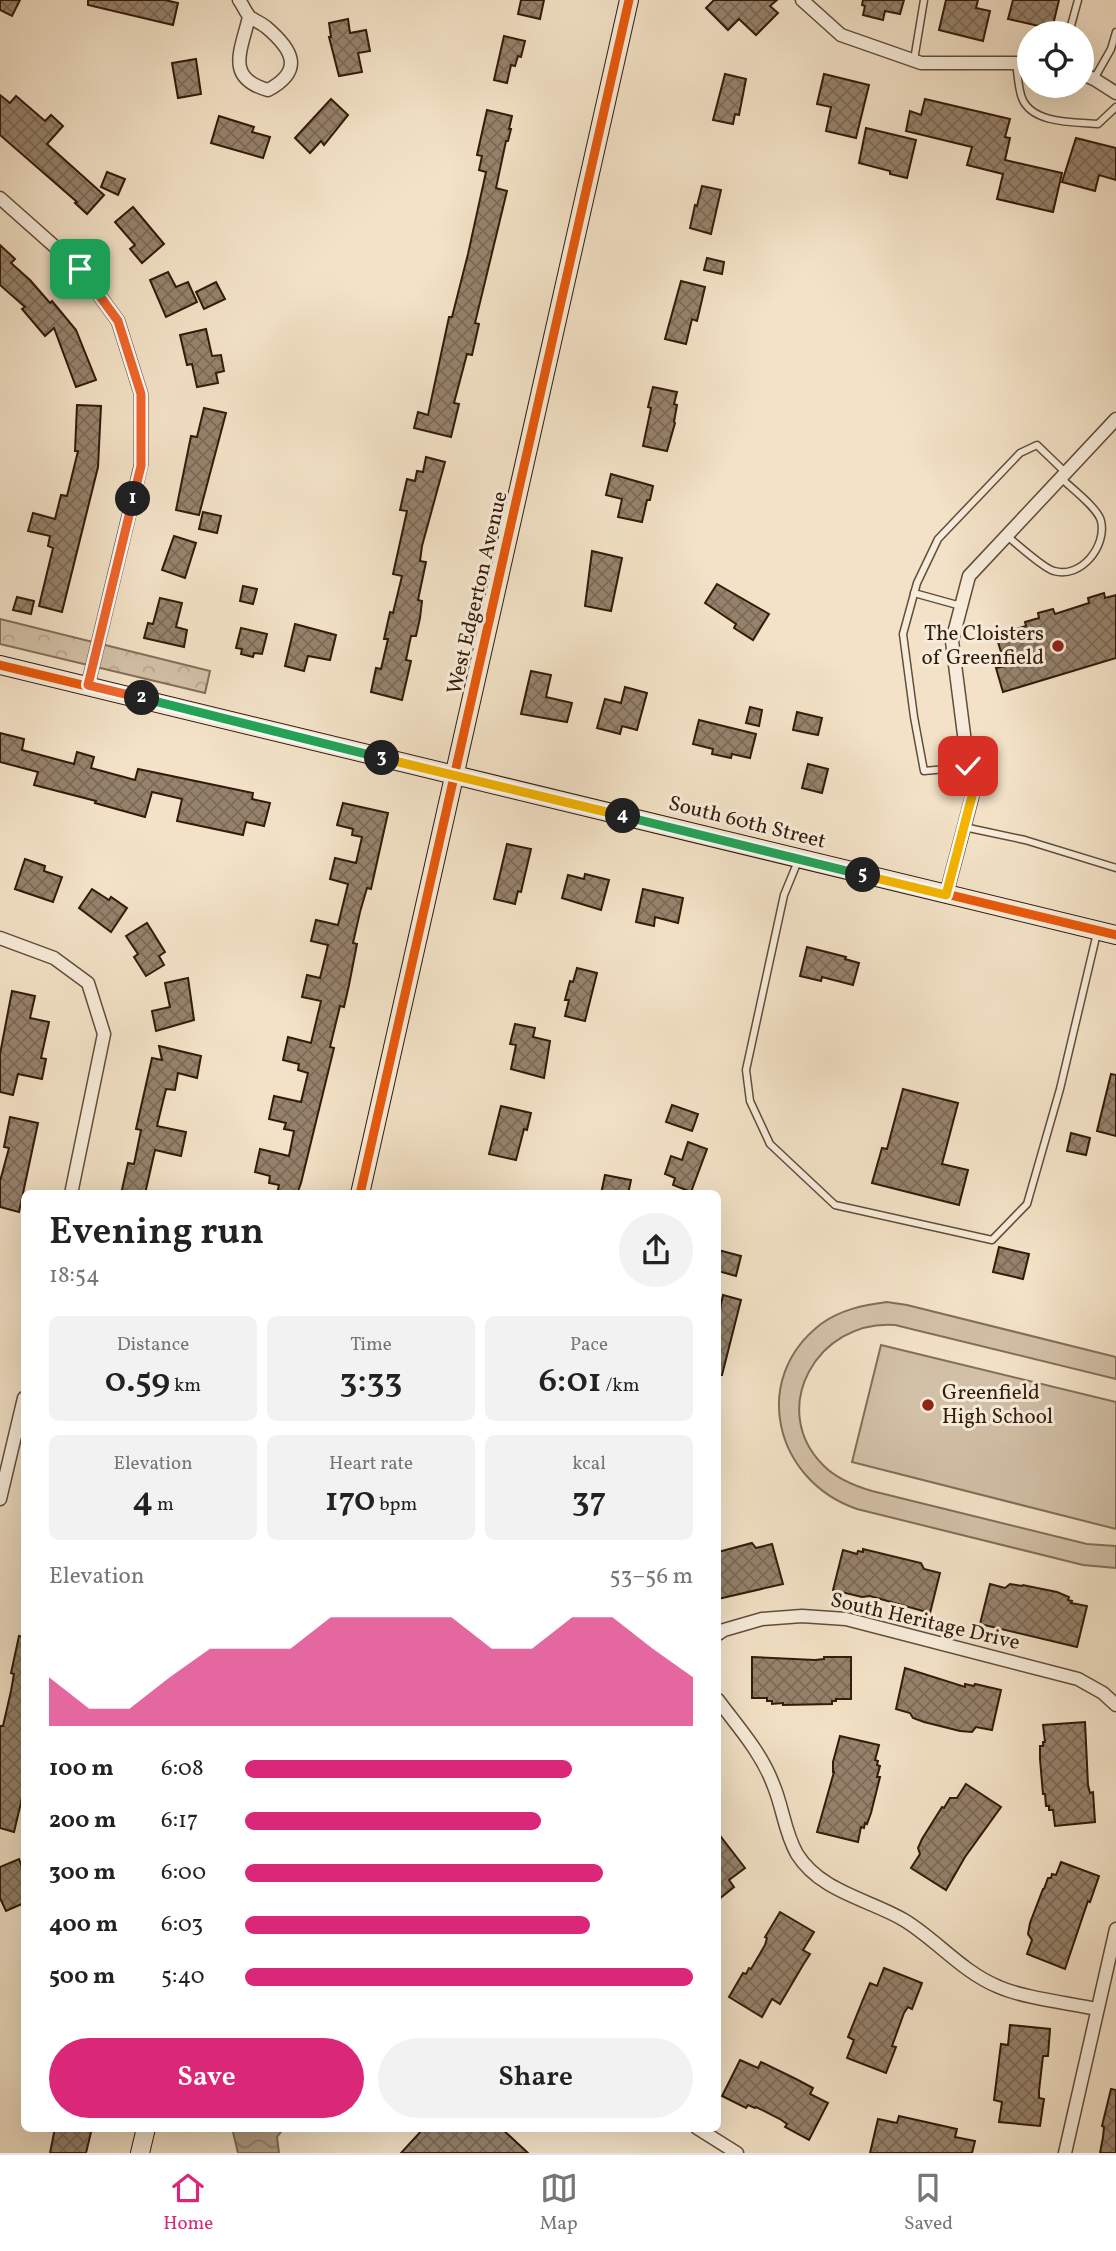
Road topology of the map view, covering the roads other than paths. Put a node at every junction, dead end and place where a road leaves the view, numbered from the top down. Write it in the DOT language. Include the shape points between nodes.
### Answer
graph roads {
  1 [pos="239,0"];
  2 [pos="629,0"];
  3 [pos="802,0"];
  4 [pos="925,0"];
  5 [pos="1078,0"];
  6 [pos="249,17"];
  7 [pos="1072,21"];
  8 [pos="1116,32"];
  9 [pos="914,60"];
  10 [pos="1017,62"];
  11 [pos="1094,69"];
  12 [pos="1094,80"];
  13 [pos="1116,93"];
  14 [pos="1022,98"];
  15 [pos="1116,107"];
  16 [pos="0,198"];
  17 [pos="1116,419"];
  18 [pos="1063,475"];
  19 [pos="1007,536"];
  20 [pos="914,593"];
  21 [pos="961,606"];
  22 [pos="0,665"];
  23 [pos="88,685"];
  24 [pos="968,766"];
  25 [pos="456,776"];
  26 [pos="964,827"];
  27 [pos="799,859"];
  28 [pos="1116,868"];
  29 [pos="946,895"];
  30 [pos="1097,931"];
  31 [pos="1116,935"];
  32 [pos="0,938"];
  33 [pos="72,1190"];
  34 [pos="361,1190"];
  35 [pos="21,1411"];
  36 [pos="0,1499"];
  37 [pos="721,1632"];
  38 [pos="721,1704"];
  39 [pos="1116,1705"];
  40 [pos="1116,1929"];
  41 [pos="1097,2009"];
  42 [pos="145,2132"];
  43 [pos="703,2132"];
  44 [pos="140,2153"];
  45 [pos="737,2153"];
  46 [pos="1065,2153"];
  1 -- 6 [label="street"];
  2 -- 25 [label="street, West Edgerton Avenue"];
  3 -- 9 [label="street" via="841,35"];
  4 -- 9 [label="lane"];
  5 -- 7 [label="lane"];
  6 -- 6 [label="street" via="239,58 243,78 268,90 283,82 291,66 289,50"];
  8 -- 11 [label="lane" via="1111,49"];
  9 -- 10 [label="street"];
  12 -- 13 [label="street"];
  14 -- 15 [label="lane" via="1031,112 1041,117 1098,124"];
  16 -- 23 [label="street" via="80,269 118,321 141,394 141,466"];
  17 -- 18 [label="street"];
  18 -- 19 [label="street"];
  18 -- 19 [label="lane" via="1101,520 1101,542 1082,567 1069,573 1053,571"];
  18 -- 20 [label="lane" via="1037,445 1020,453 938,539"];
  19 -- 21 [label="street" via="969,576"];
  20 -- 21 [label="lane"];
  20 -- 24 [label="lane" via="903,634 924,771"];
  21 -- 24 [label="street" via="951,641"];
  22 -- 23 [label="street, South 60th Street"];
  23 -- 25 [label="street, South 60th Street"];
  24 -- 26 [label="street" via="972,796"];
  25 -- 27 [label="street, South 60th Street"];
  25 -- 34 [label="street, West Edgerton Avenue"];
  26 -- 28 [label="lane"];
  26 -- 29 [label="street"];
  27 -- 29 [label="street, South 60th Street"];
  27 -- 30 [label="lane" via="784,895 746,1070 750,1101 770,1144 835,1205 992,1240 1027,1204"];
  29 -- 30 [label="street, South 60th Street"];
  30 -- 31 [label="street, South 60th Street"];
  32 -- 33 [label="street" via="54,958 88,983 103,1034"];
  35 -- 36 [label="street"];
  37 -- 39 [label="street, South Heritage Drive" via="762,1619 846,1619 1078,1679"];
  38 -- 41 [label="street" via="762,1760 798,1855 816,1875 845,1894 903,1920 976,1977 1002,1989"];
  40 -- 41 [label="street"];
  41 -- 46 [label="street"];
  42 -- 44 [label="street"];
  43 -- 45 [label="street"];
}
